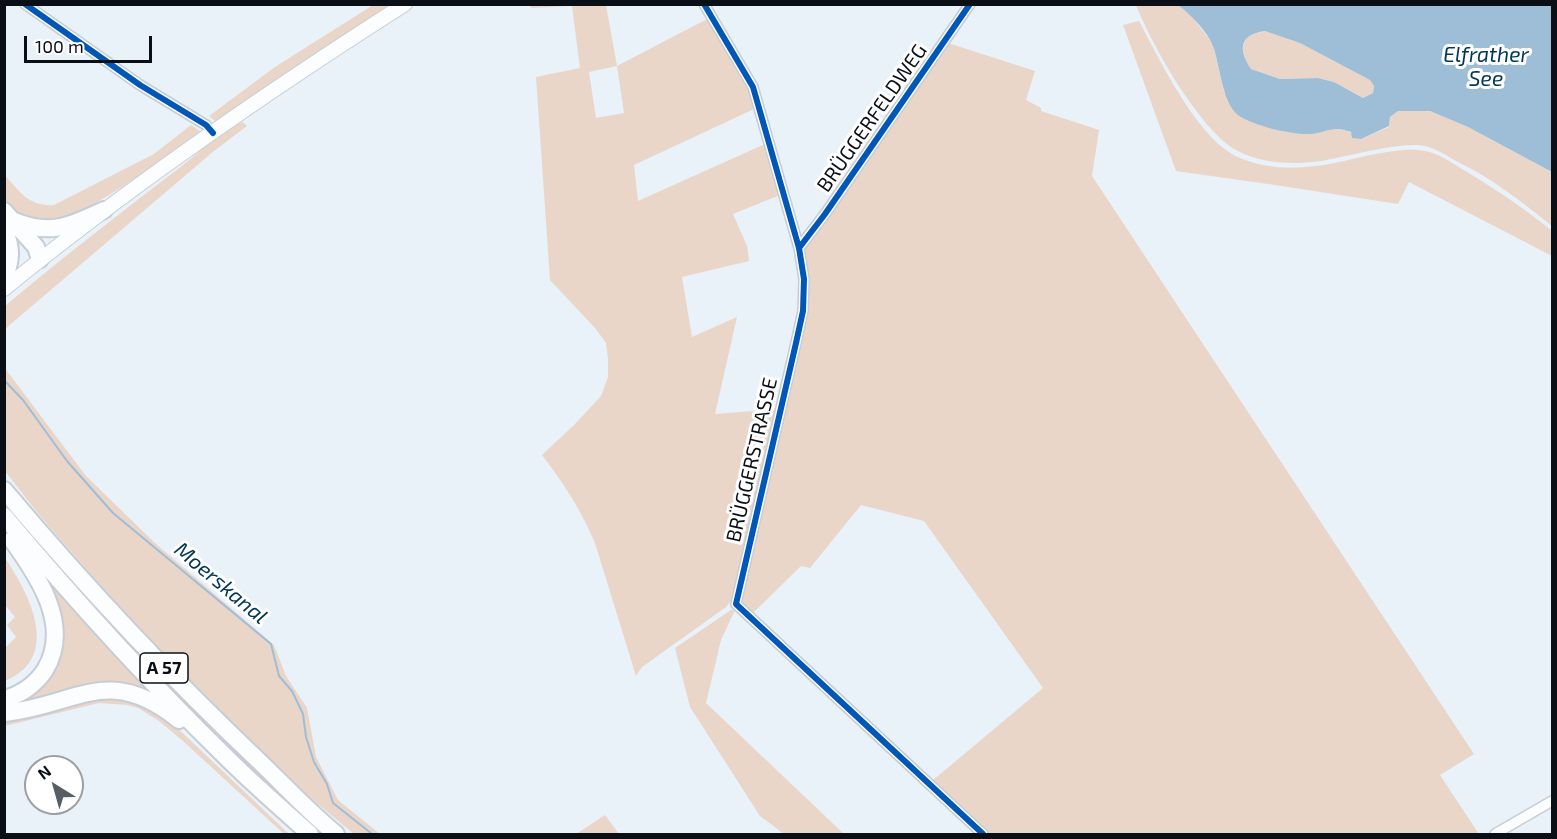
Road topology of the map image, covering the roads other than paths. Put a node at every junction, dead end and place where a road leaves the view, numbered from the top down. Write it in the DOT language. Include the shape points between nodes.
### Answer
graph roads {
  1 [pos="25,4"];
  2 [pos="405,4"];
  3 [pos="704,4"];
  4 [pos="970,4"];
  5 [pos="213,133"];
  6 [pos="104,210"];
  7 [pos="7,221"];
  8 [pos="799,248"];
  9 [pos="40,259"];
  10 [pos="4,278"];
  11 [pos="4,289"];
  12 [pos="4,490"];
  13 [pos="4,516"];
  14 [pos="4,530"];
  15 [pos="4,699"];
  16 [pos="4,712"];
  17 [pos="226,758"];
  18 [pos="1552,801"];
  19 [pos="310,834"];
  20 [pos="336,834"];
  21 [pos="983,834"];
  22 [pos="1495,834"];
  1 -- 5 [label="street"];
  2 -- 5 [label="main road"];
  3 -- 8 [label="street, BRÜGGERSTRASSE" via="753,87"];
  4 -- 8 [label="street, BRÜGGERFELDWEG"];
  5 -- 6 [label="main road"];
  6 -- 7 [label="highway" via="58,229 42,230"];
  6 -- 9 [label="main road"];
  7 -- 9 [label="highway" via="36,247"];
  7 -- 10 [label="highway" via="11,257"];
  8 -- 21 [label="street, BRÜGGERSTRASSE" via="804,279 802,311 736,604"];
  9 -- 11 [label="main road"];
  12 -- 20 [label="highway, A 57" via="145,648"];
  13 -- 17 [label="highway, A 57"];
  14 -- 15 [label="highway" via="42,586 55,629 52,655 42,675 20,693"];
  16 -- 17 [label="highway" via="85,692 130,692 157,704"];
  17 -- 19 [label="highway, A 57"];
  18 -- 22 [label="street"];
}
